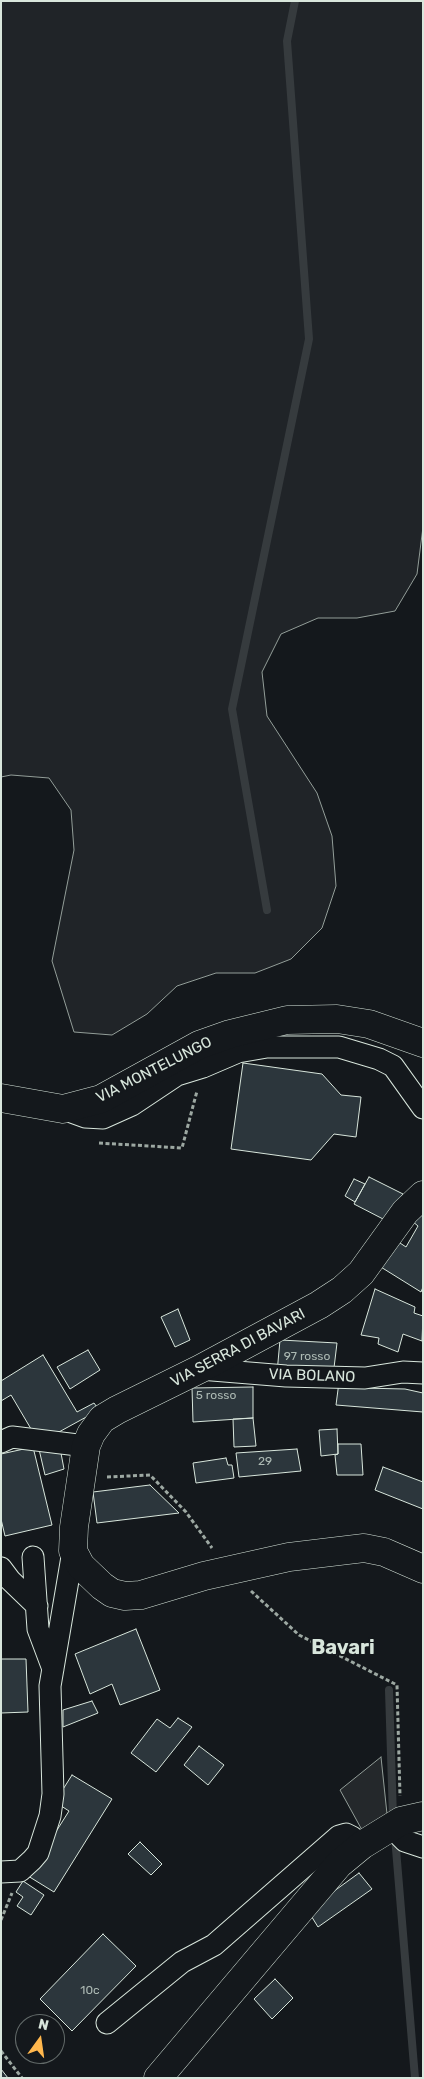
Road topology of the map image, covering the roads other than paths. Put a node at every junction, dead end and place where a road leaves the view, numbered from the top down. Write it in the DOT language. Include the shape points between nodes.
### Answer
graph roads {
  1 [pos="423,1043"];
  2 [pos="1,1098"];
  3 [pos="423,1108"];
  4 [pos="63,1109"];
  5 [pos="423,1195"];
  6 [pos="200,1369"];
  7 [pos="423,1373"];
  8 [pos="1,1442"];
  9 [pos="86,1446"];
  10 [pos="73,1551"];
  11 [pos="33,1557"];
  12 [pos="1,1568"];
  13 [pos="423,1569"];
  14 [pos="37,1606"];
  15 [pos="53,1669"];
  16 [pos="412,1819"];
  17 [pos="362,1845"];
  18 [pos="423,1848"];
  19 [pos="1,1872"];
  20 [pos="107,2023"];
  21 [pos="158,2078"];
  1 -- 4 [label="street, VIA MONTELUNGO" via="369,1024 337,1019 287,1020 199,1045 101,1099"];
  2 -- 4 [label="street, VIA MONTELUNGO"];
  3 -- 4 [label="street" via="392,1066 379,1059 339,1047 267,1047 238,1052 177,1075 132,1105 103,1118 85,1117"];
  5 -- 6 [label="street, VIA SERRA DI BAVARI" via="405,1212 361,1272 342,1290"];
  6 -- 7 [label="street, VIA BOLANO" via="365,1378 403,1372"];
  6 -- 9 [label="street, VIA SERRA DI BAVARI" via="102,1419"];
  8 -- 9 [label="street" via="12,1437"];
  9 -- 10 [label="street, VIA SERRA DI BAVARI"];
  10 -- 13 [label="street" via="81,1566 102,1586 125,1596 289,1557 364,1548 384,1552"];
  10 -- 15 [label="street"];
  11 -- 14 [label="street"];
  12 -- 14 [label="street"];
  14 -- 15 [label="street" via="38,1629"];
  15 -- 19 [label="street" via="50,1686 53,1794 50,1816 38,1853 32,1860 20,1871"];
  16 -- 17 [label="street"];
  16 -- 18 [label="street" via="400,1836"];
  17 -- 20 [label="street" via="346,1834 340,1836 214,1945 182,1962"];
  17 -- 21 [label="street" via="338,1864"];
}
